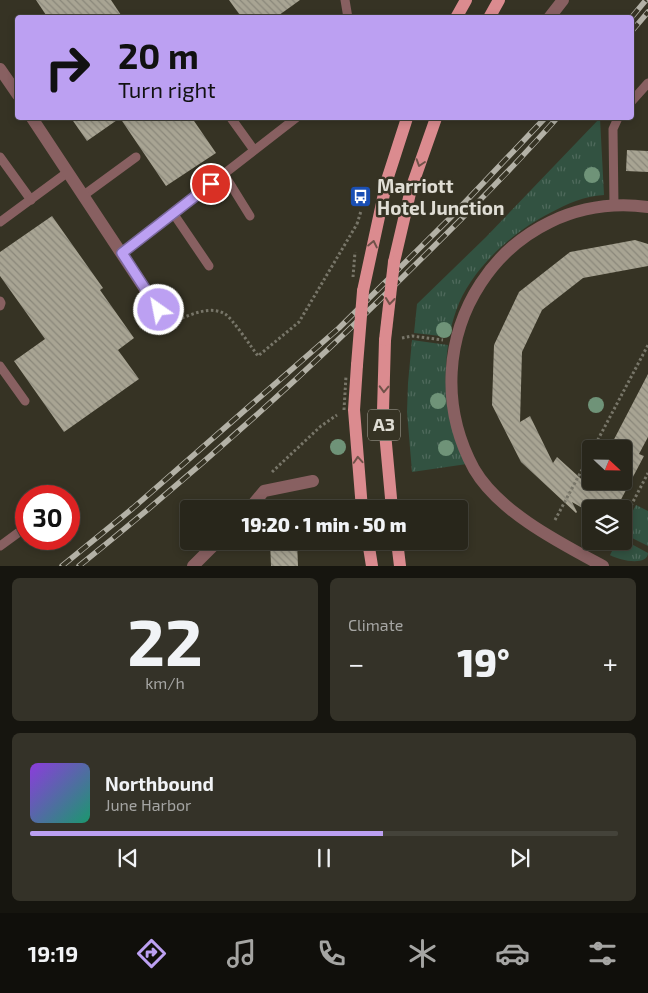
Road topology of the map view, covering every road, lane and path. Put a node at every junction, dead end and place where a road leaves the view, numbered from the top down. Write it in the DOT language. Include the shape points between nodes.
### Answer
graph roads {
  1 [pos="345,0"];
  2 [pos="466,0"];
  3 [pos="499,0"];
  4 [pos="563,0"];
  5 [pos="348,15"];
  6 [pos="458,15"];
  7 [pos="491,15"];
  8 [pos="552,15"];
  9 [pos="0,68"];
  10 [pos="648,83"];
  11 [pos="15,90"];
  12 [pos="634,99"];
  13 [pos="33,120"];
  14 [pos="232,120"];
  15 [pos="293,120"];
  16 [pos="406,120"];
  17 [pos="435,120"];
  18 [pos="617,120"];
  19 [pos="254,150"];
  20 [pos="136,157"];
  21 [pos="0,158"];
  22 [pos="68,172"];
  23 [pos="224,174"];
  24 [pos="84,195"];
  25 [pos="31,200"];
  26 [pos="614,206"];
  27 [pos="648,207"];
  28 [pos="173,213"];
  29 [pos="250,216"];
  30 [pos="0,222"];
  31 [pos="357,224"];
  32 [pos="122,253"];
  33 [pos="209,266"];
  34 [pos="0,301"];
  35 [pos="0,306"];
  36 [pos="168,324"];
  37 [pos="412,336"];
  38 [pos="436,339"];
  39 [pos="648,345"];
  40 [pos="0,366"];
  41 [pos="25,401"];
  42 [pos="344,410"];
  43 [pos="598,440"];
  44 [pos="582,469"];
  45 [pos="648,473"];
  46 [pos="313,482"];
  47 [pos="264,491"];
  48 [pos="256,500"];
  49 [pos="361,500"];
  50 [pos="391,500"];
  51 [pos="632,504"];
  52 [pos="15,535"];
  53 [pos="548,535"];
  54 [pos="0,546"];
  55 [pos="209,550"];
  56 [pos="369,550"];
  57 [pos="397,550"];
  58 [pos="193,566"];
  59 [pos="372,566"];
  60 [pos="400,566"];
  61 [pos="603,566"];
  1 -- 5 [label="lane"];
  2 -- 6 [label="main road"];
  3 -- 7 [label="main road"];
  4 -- 8 [label="street"];
  9 -- 11 [label="street"];
  10 -- 12 [label="lane"];
  13 -- 22 [label="street"];
  14 -- 19 [label="lane"];
  15 -- 19 [label="lane"];
  49 -- 16 [label="main road, A3, one-way, bridge" via="354,410 363,291 387,180"];
  17 -- 50 [label="main road, A3, one-way, bridge" via="411,189 394,262 385,340 383,411"];
  18 -- 26 [label="lane" via="613,129"];
  19 -- 23 [label="lane"];
  20 -- 24 [label="lane"];
  21 -- 25 [label="lane"];
  22 -- 24 [label="street"];
  22 -- 25 [label="lane"];
  23 -- 28 [label="lane"];
  23 -- 29 [label="lane"];
  24 -- 32 [label="street"];
  25 -- 30 [label="lane"];
  26 -- 27 [label="street"];
  26 -- 53 [label="street" via="581,210 558,218 538,227 520,241 499,260 469,302 456,342 453,410 458,431 475,470 504,503"];
  28 -- 32 [label="lane"];
  28 -- 33 [label="lane"];
  31 -- 36 [label="path" via="299,322 258,356 226,315 200,312"];
  32 -- 36 [label="street"];
  34 -- 35 [label="lane"];
  37 -- 38 [label="path"];
  39 -- 43 [label="path"];
  40 -- 41 [label="lane"];
  42 -- 47 [label="path" via="321,426 272,472"];
  44 -- 53 [label="path"];
  45 -- 51 [label="path"];
  46 -- 47 [label="street"];
  47 -- 48 [label="street"];
  52 -- 54 [label="lane"];
  53 -- 61 [label="street"];
  55 -- 58 [label="street"];
  56 -- 59 [label="main road"];
  57 -- 60 [label="main road"];
}
